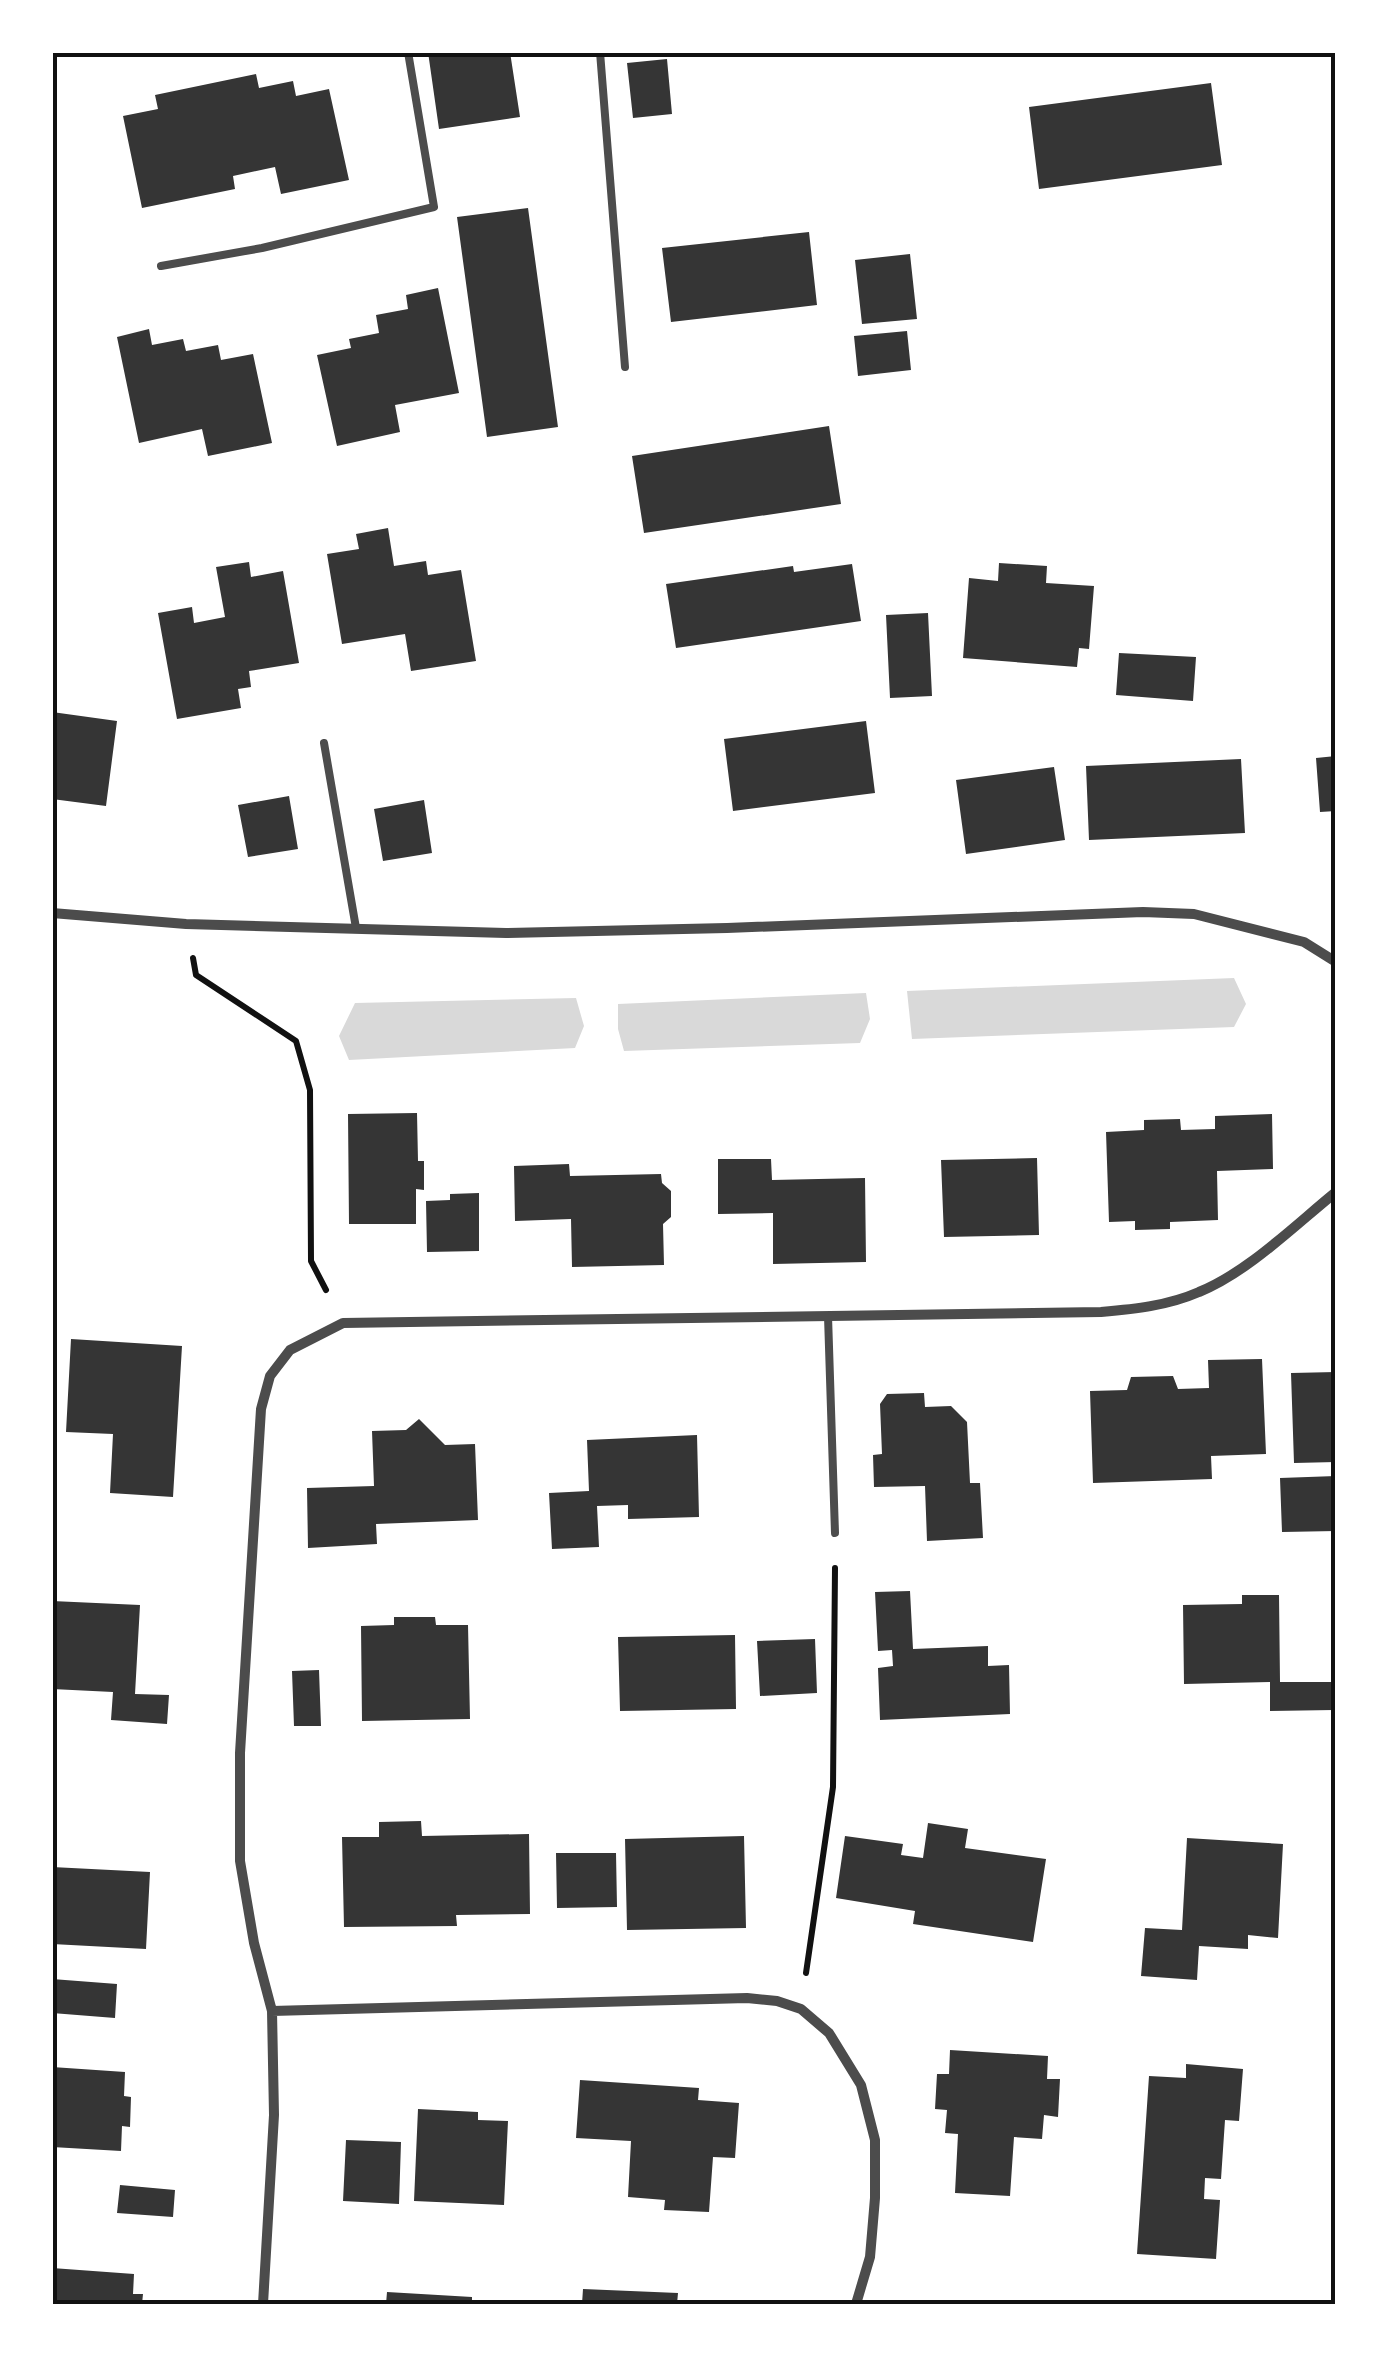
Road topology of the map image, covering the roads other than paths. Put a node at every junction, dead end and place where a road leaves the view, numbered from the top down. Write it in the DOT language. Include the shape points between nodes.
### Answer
graph roads {
  1 [pos="408,52"];
  2 [pos="600,52"];
  3 [pos="161,266"];
  4 [pos="625,367"];
  5 [pos="324,744"];
  6 [pos="52,913"];
  7 [pos="356,928"];
  8 [pos="1336,962"];
  9 [pos="1336,1192"];
  10 [pos="828,1316"];
  11 [pos="835,1532"];
  12 [pos="272,2011"];
  13 [pos="264,2304"];
  14 [pos="856,2304"];
  1 -- 3 [label="lane" via="434,207"];
  2 -- 4 [label="lane"];
  5 -- 7 [label="lane"];
  6 -- 7 [label="street"];
  7 -- 8 [label="street" via="506,933 1177,913 1304,942"];
  9 -- 10 [label="street" via="1236,1273 1151,1307"];
  10 -- 11 [label="lane"];
  10 -- 12 [label="street" via="343,1323 290,1350 270,1376 262,1408 240,1754 240,1862"];
  12 -- 13 [label="street"];
  12 -- 14 [label="street" via="747,1998 801,2009 829,2033 861,2085 874,2140 870,2257"];
}
